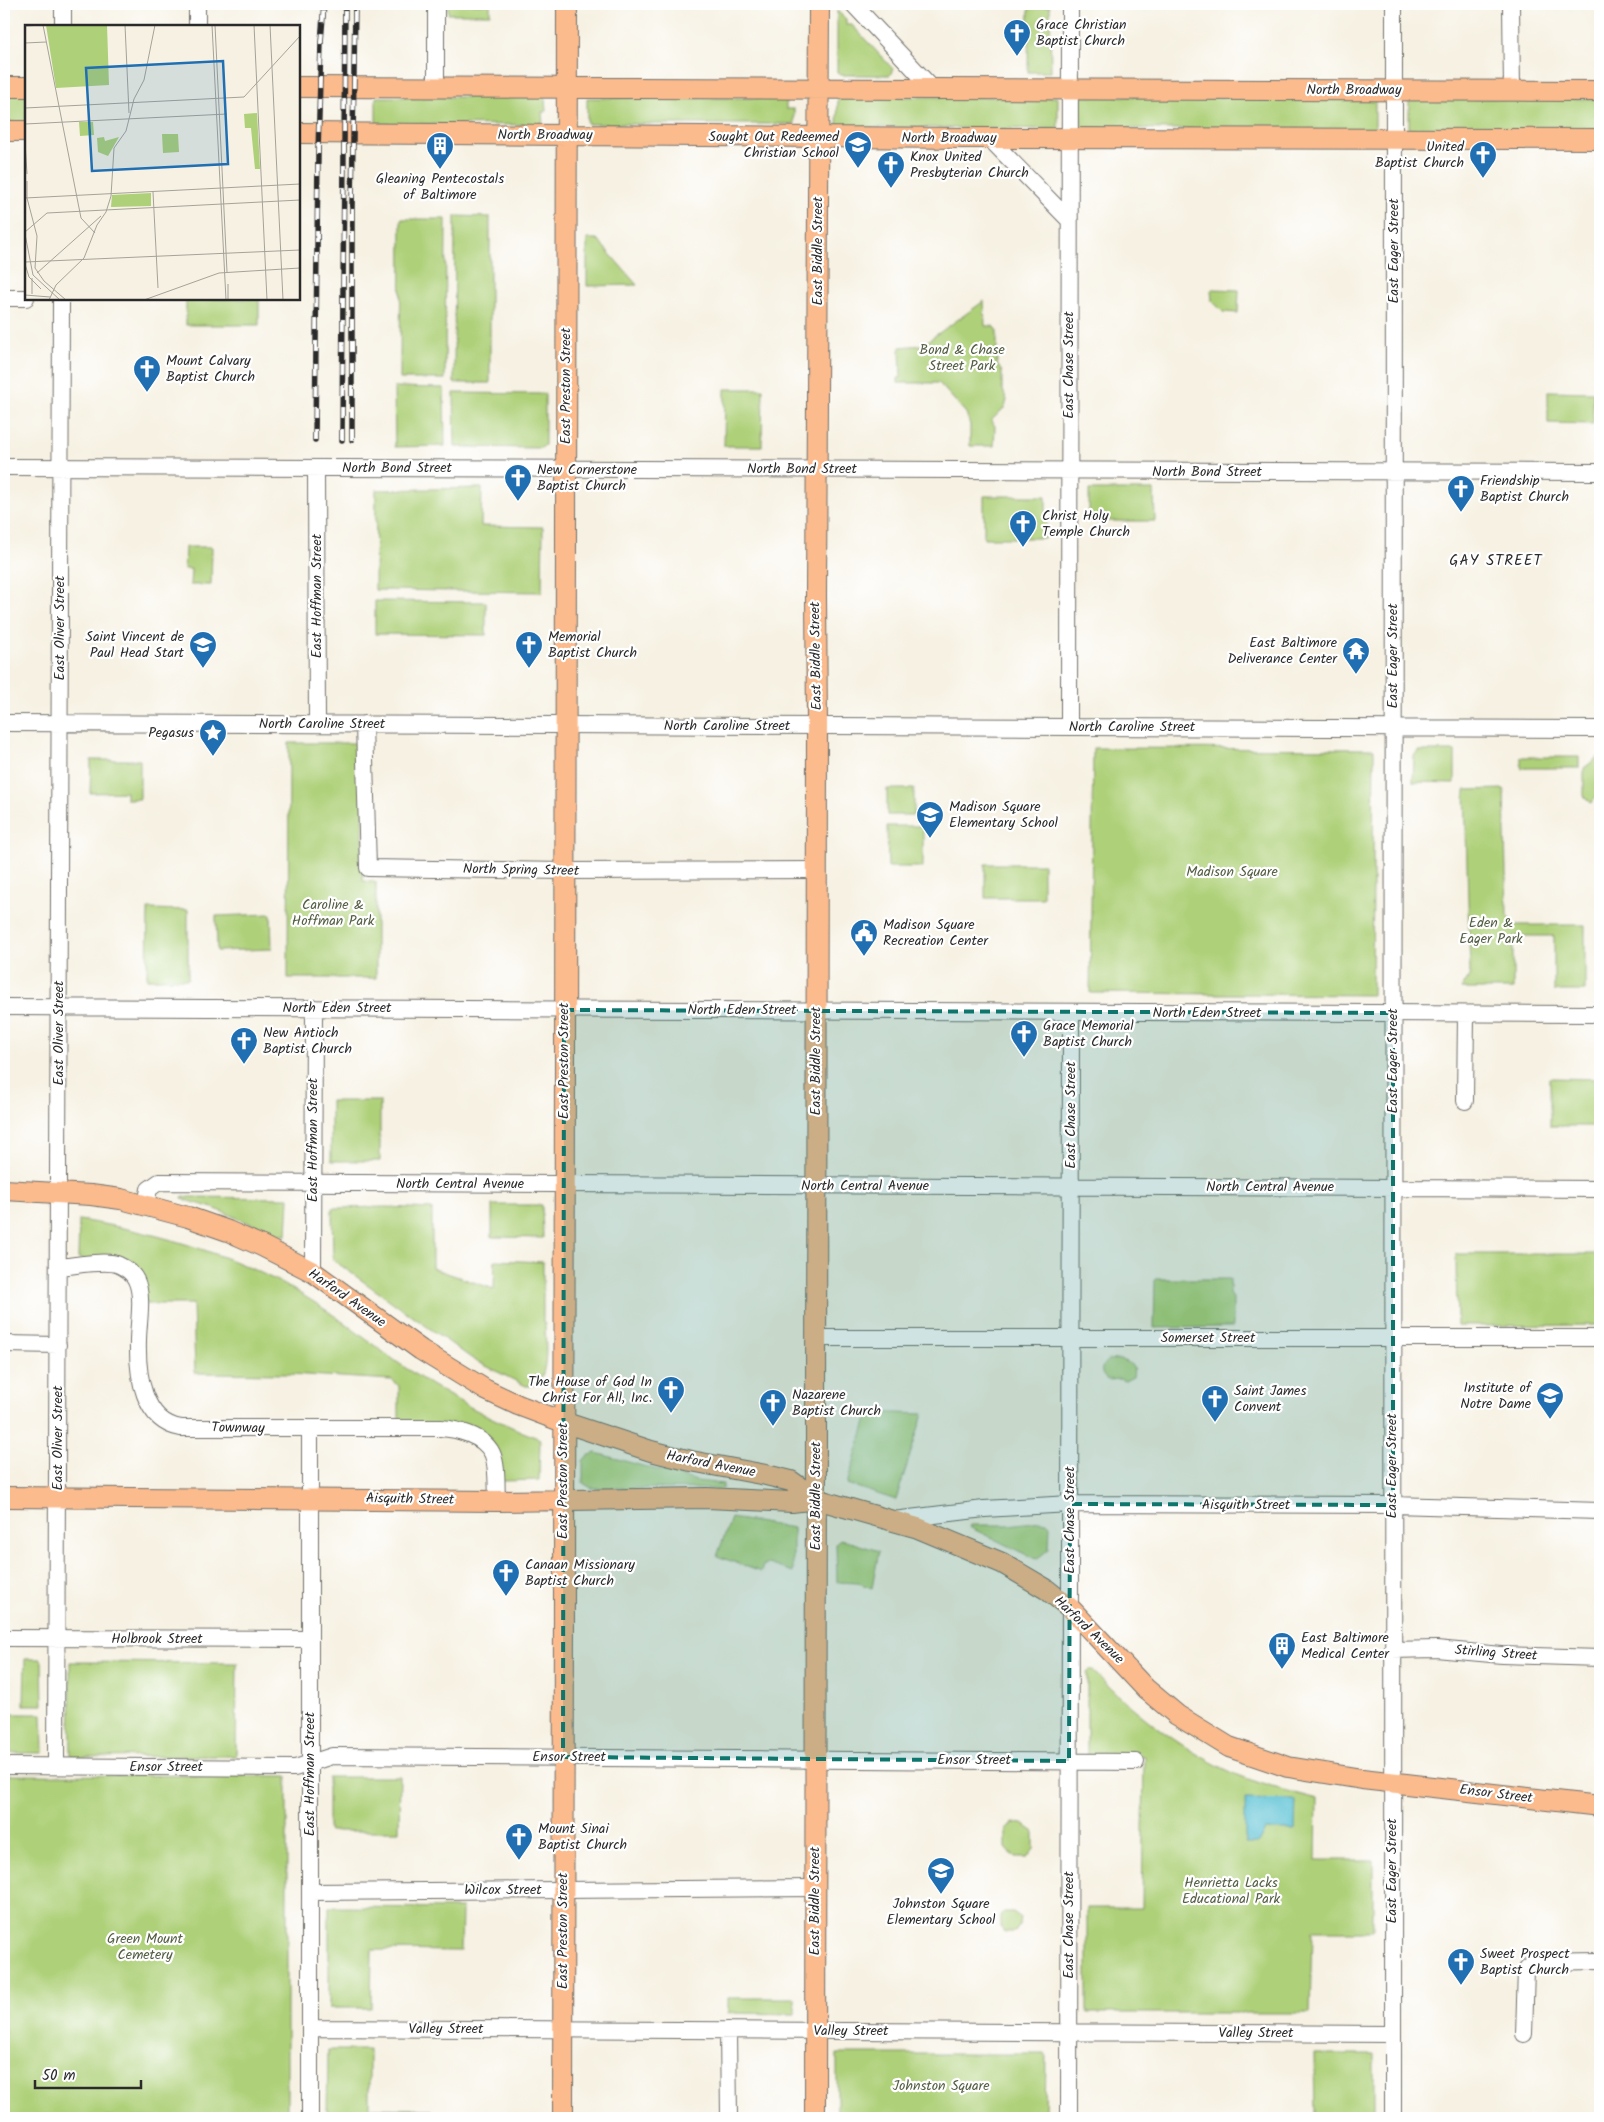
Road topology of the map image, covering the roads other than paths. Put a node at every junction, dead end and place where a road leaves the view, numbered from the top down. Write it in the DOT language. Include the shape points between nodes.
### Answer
graph roads {
  1 [pos="63,4"];
  2 [pos="197,4"];
  3 [pos="436,4"];
  4 [pos="567,4"];
  5 [pos="819,4"];
  6 [pos="852,4"];
  7 [pos="1070,4"];
  8 [pos="1394,4"];
  9 [pos="1511,4"];
  10 [pos="63,25"];
  11 [pos="197,25"];
  12 [pos="4,87"];
  13 [pos="25,87"];
  14 [pos="300,87"];
  15 [pos="436,87"];
  16 [pos="566,88"];
  17 [pos="818,88"];
  18 [pos="932,88"];
  19 [pos="1070,88"];
  20 [pos="1394,91"];
  21 [pos="1512,91"];
  22 [pos="1600,92"];
  23 [pos="4,131"];
  24 [pos="25,131"];
  25 [pos="300,133"];
  26 [pos="566,135"];
  27 [pos="818,137"];
  28 [pos="990,138"];
  29 [pos="1071,138"];
  30 [pos="1394,138"];
  31 [pos="1600,139"];
  32 [pos="1069,220"];
  33 [pos="4,298"];
  34 [pos="25,298"];
  35 [pos="61,300"];
  36 [pos="4,467"];
  37 [pos="60,467"];
  38 [pos="316,468"];
  39 [pos="565,469"];
  40 [pos="818,469"];
  41 [pos="1069,471"];
  42 [pos="1393,472"];
  43 [pos="1600,472"];
  44 [pos="4,723"];
  45 [pos="60,723"];
  46 [pos="317,724"];
  47 [pos="364,724"];
  48 [pos="564,725"];
  49 [pos="817,726"];
  50 [pos="1069,727"];
  51 [pos="1393,728"];
  52 [pos="1600,729"];
  53 [pos="817,870"];
  54 [pos="564,871"];
  55 [pos="4,1007"];
  56 [pos="59,1007"];
  57 [pos="314,1008"];
  58 [pos="564,1010"];
  59 [pos="817,1011"];
  60 [pos="1071,1012"];
  61 [pos="1393,1014"];
  62 [pos="1466,1014"];
  63 [pos="1600,1014"];
  64 [pos="1466,1101"];
  65 [pos="313,1183"];
  66 [pos="563,1184"];
  67 [pos="816,1186"];
  68 [pos="1071,1187"];
  69 [pos="1392,1188"];
  70 [pos="1600,1189"];
  71 [pos="4,1190"];
  72 [pos="59,1193"];
  73 [pos="146,1205"];
  74 [pos="58,1267"];
  75 [pos="313,1272"];
  76 [pos="816,1338"];
  77 [pos="1070,1338"];
  78 [pos="1392,1338"];
  79 [pos="1600,1338"];
  80 [pos="4,1344"];
  81 [pos="58,1345"];
  82 [pos="563,1422"];
  83 [pos="310,1429"];
  84 [pos="4,1496"];
  85 [pos="57,1497"];
  86 [pos="310,1498"];
  87 [pos="816,1499"];
  88 [pos="563,1500"];
  89 [pos="496,1501"];
  90 [pos="1070,1504"];
  91 [pos="1392,1505"];
  92 [pos="1600,1510"];
  93 [pos="892,1520"];
  94 [pos="1070,1608"];
  95 [pos="4,1638"];
  96 [pos="56,1638"];
  97 [pos="310,1639"];
  98 [pos="1392,1650"];
  99 [pos="1600,1658"];
  100 [pos="563,1757"];
  101 [pos="816,1759"];
  102 [pos="1070,1761"];
  103 [pos="1136,1762"];
  104 [pos="310,1763"];
  105 [pos="4,1766"];
  106 [pos="56,1766"];
  107 [pos="1392,1781"];
  108 [pos="1600,1806"];
  109 [pos="815,1888"];
  110 [pos="563,1890"];
  111 [pos="310,1892"];
  112 [pos="1600,1961"];
  113 [pos="310,2028"];
  114 [pos="563,2029"];
  115 [pos="728,2030"];
  116 [pos="815,2030"];
  117 [pos="1069,2032"];
  118 [pos="1392,2034"];
  119 [pos="1524,2034"];
  120 [pos="310,2118"];
  121 [pos="563,2118"];
  122 [pos="729,2118"];
  123 [pos="815,2118"];
  124 [pos="1069,2118"];
  125 [pos="1392,2118"];
  1 -- 10 [label="street"];
  2 -- 11 [label="street"];
  3 -- 15 [label="street"];
  4 -- 16 [label="main road, East Preston Street"];
  5 -- 17 [label="main road, East Biddle Street"];
  6 -- 18 [label="street"];
  7 -- 19 [label="street, East Chase Street"];
  8 -- 20 [label="street, East Eager Street"];
  9 -- 21 [label="street"];
  12 -- 13 [label="main road"];
  14 -- 15 [label="main road, North Broadway"];
  15 -- 16 [label="main road, North Broadway"];
  16 -- 17 [label="main road, North Broadway"];
  16 -- 26 [label="main road, East Preston Street"];
  17 -- 18 [label="main road, North Broadway"];
  17 -- 27 [label="main road, East Biddle Street"];
  18 -- 19 [label="main road, North Broadway"];
  19 -- 20 [label="main road, North Broadway"];
  19 -- 29 [label="street, East Chase Street"];
  20 -- 21 [label="main road, North Broadway"];
  20 -- 30 [label="street, East Eager Street"];
  21 -- 22 [label="main road, North Broadway"];
  23 -- 24 [label="main road"];
  25 -- 26 [label="main road, North Broadway"];
  26 -- 27 [label="main road, North Broadway"];
  26 -- 39 [label="main road, East Preston Street"];
  27 -- 28 [label="main road, North Broadway"];
  27 -- 40 [label="main road, East Biddle Street"];
  28 -- 29 [label="main road, North Broadway"];
  28 -- 32 [label="street"];
  29 -- 30 [label="main road, North Broadway"];
  29 -- 32 [label="street, East Chase Street"];
  30 -- 31 [label="main road, North Broadway"];
  30 -- 42 [label="street, East Eager Street"];
  32 -- 41 [label="street, East Chase Street"];
  33 -- 34 [label="street"];
  35 -- 37 [label="street, East Oliver Street"];
  36 -- 37 [label="street, North Bond Street"];
  37 -- 38 [label="street, North Bond Street"];
  37 -- 45 [label="street, East Oliver Street"];
  38 -- 39 [label="street, North Bond Street"];
  38 -- 46 [label="street, East Hoffman Street"];
  39 -- 40 [label="street, North Bond Street"];
  39 -- 48 [label="main road, East Preston Street"];
  40 -- 41 [label="street, North Bond Street"];
  40 -- 49 [label="main road, East Biddle Street"];
  41 -- 42 [label="street, North Bond Street"];
  41 -- 50 [label="street, East Chase Street"];
  42 -- 43 [label="street, North Bond Street"];
  42 -- 51 [label="street, East Eager Street"];
  44 -- 45 [label="street, North Caroline Street"];
  45 -- 46 [label="street, North Caroline Street"];
  45 -- 56 [label="street, East Oliver Street"];
  46 -- 47 [label="street, North Caroline Street"];
  47 -- 48 [label="street, North Caroline Street"];
  47 -- 54 [label="street, North Spring Street" via="368,868"];
  48 -- 49 [label="street, North Caroline Street"];
  48 -- 54 [label="main road, East Preston Street"];
  49 -- 50 [label="street, North Caroline Street"];
  49 -- 53 [label="main road, East Biddle Street"];
  50 -- 51 [label="street, North Caroline Street"];
  51 -- 52 [label="street, North Caroline Street"];
  51 -- 61 [label="street, East Eager Street"];
  53 -- 54 [label="street, North Spring Street"];
  53 -- 59 [label="main road, East Biddle Street"];
  54 -- 58 [label="main road, East Preston Street"];
  55 -- 56 [label="street, North Eden Street"];
  56 -- 57 [label="street, North Eden Street"];
  56 -- 72 [label="street, East Oliver Street"];
  57 -- 58 [label="street, North Eden Street"];
  57 -- 65 [label="street, East Hoffman Street"];
  58 -- 59 [label="street, North Eden Street"];
  58 -- 66 [label="main road, East Preston Street"];
  59 -- 60 [label="street, North Eden Street"];
  59 -- 67 [label="main road, East Biddle Street"];
  60 -- 61 [label="street, North Eden Street"];
  60 -- 68 [label="street, East Chase Street"];
  61 -- 62 [label="street, North Eden Street"];
  61 -- 69 [label="street, East Eager Street"];
  62 -- 63 [label="street, North Eden Street"];
  62 -- 64 [label="street"];
  65 -- 66 [label="street, North Central Avenue"];
  65 -- 73 [label="street, North Central Avenue" via="159,1182 149,1189"];
  65 -- 75 [label="street, East Hoffman Street"];
  66 -- 67 [label="street, North Central Avenue"];
  66 -- 82 [label="main road, East Preston Street"];
  67 -- 68 [label="street, North Central Avenue"];
  67 -- 76 [label="main road, East Biddle Street"];
  68 -- 69 [label="street, North Central Avenue"];
  68 -- 77 [label="street, East Chase Street"];
  69 -- 70 [label="street, North Central Avenue"];
  69 -- 78 [label="street, East Eager Street"];
  71 -- 72 [label="main road, Harford Avenue"];
  72 -- 73 [label="main road, Harford Avenue"];
  72 -- 74 [label="street, East Oliver Street"];
  73 -- 75 [label="main road, Harford Avenue" via="228,1231"];
  74 -- 81 [label="street, East Oliver Street"];
  74 -- 83 [label="street, Townway" via="118,1264 132,1274 138,1289 141,1380 152,1412 163,1422 181,1428"];
  75 -- 82 [label="main road, Harford Avenue" via="454,1371 494,1393"];
  76 -- 77 [label="street, Somerset Street"];
  76 -- 87 [label="main road, East Biddle Street"];
  77 -- 78 [label="street, Somerset Street"];
  77 -- 90 [label="street, East Chase Street"];
  78 -- 79 [label="street, Somerset Street"];
  78 -- 91 [label="street, East Eager Street"];
  80 -- 81 [label="street"];
  81 -- 85 [label="street, East Oliver Street"];
  82 -- 87 [label="main road, Harford Avenue" via="691,1461 791,1481"];
  82 -- 88 [label="main road, East Preston Street"];
  83 -- 86 [label="street, East Hoffman Street"];
  83 -- 89 [label="street, Townway" via="440,1428 461,1431 492,1452"];
  84 -- 85 [label="main road, Aisquith Street"];
  85 -- 86 [label="main road, Aisquith Street"];
  85 -- 96 [label="street, East Oliver Street"];
  86 -- 89 [label="main road, Aisquith Street"];
  86 -- 97 [label="street, East Hoffman Street"];
  87 -- 88 [label="main road, Aisquith Street" via="792,1502 707,1498"];
  87 -- 93 [label="main road, Harford Avenue"];
  87 -- 101 [label="main road, East Biddle Street"];
  88 -- 89 [label="main road, Aisquith Street"];
  88 -- 100 [label="main road, East Preston Street"];
  90 -- 91 [label="street, Aisquith Street"];
  90 -- 93 [label="street, Aisquith Street" via="984,1509"];
  90 -- 94 [label="street, East Chase Street"];
  91 -- 92 [label="street, Aisquith Street"];
  91 -- 98 [label="street, East Eager Street"];
  93 -- 94 [label="main road, Harford Avenue" via="1002,1563 1046,1589"];
  94 -- 102 [label="street, East Chase Street"];
  94 -- 107 [label="main road, Harford Avenue" via="1146,1688 1177,1715 1229,1747 1288,1767"];
  95 -- 96 [label="street, Holbrook Street"];
  96 -- 97 [label="street, Holbrook Street"];
  96 -- 106 [label="street, East Oliver Street"];
  97 -- 104 [label="street, East Hoffman Street"];
  98 -- 99 [label="street, Stirling Street" via="1436,1649"];
  98 -- 107 [label="street, East Eager Street"];
  100 -- 101 [label="street, Ensor Street"];
  100 -- 104 [label="street, Ensor Street" via="332,1756"];
  100 -- 110 [label="main road, East Preston Street"];
  101 -- 102 [label="street, Ensor Street"];
  101 -- 109 [label="main road, East Biddle Street"];
  102 -- 103 [label="street, Ensor Street"];
  102 -- 117 [label="street, East Chase Street"];
  104 -- 106 [label="street, Ensor Street" via="295,1768"];
  104 -- 111 [label="street, East Hoffman Street"];
  105 -- 106 [label="street, Ensor Street"];
  107 -- 108 [label="main road, Ensor Street"];
  107 -- 118 [label="street, East Eager Street"];
  109 -- 110 [label="street, Wilcox Street"];
  109 -- 116 [label="main road, East Biddle Street"];
  110 -- 111 [label="street, Wilcox Street"];
  110 -- 114 [label="main road, East Preston Street"];
  111 -- 113 [label="street, East Hoffman Street"];
  112 -- 119 [label="street" via="1535,1962 1526,1969"];
  113 -- 114 [label="street, Valley Street"];
  113 -- 120 [label="street, East Hoffman Street"];
  114 -- 115 [label="street, Valley Street"];
  114 -- 121 [label="main road, East Preston Street"];
  115 -- 116 [label="street, Valley Street"];
  115 -- 122 [label="street"];
  116 -- 117 [label="street, Valley Street"];
  116 -- 123 [label="main road, East Biddle Street"];
  117 -- 118 [label="street, Valley Street"];
  117 -- 124 [label="street, East Chase Street"];
  118 -- 125 [label="street, East Eager Street"];
}
